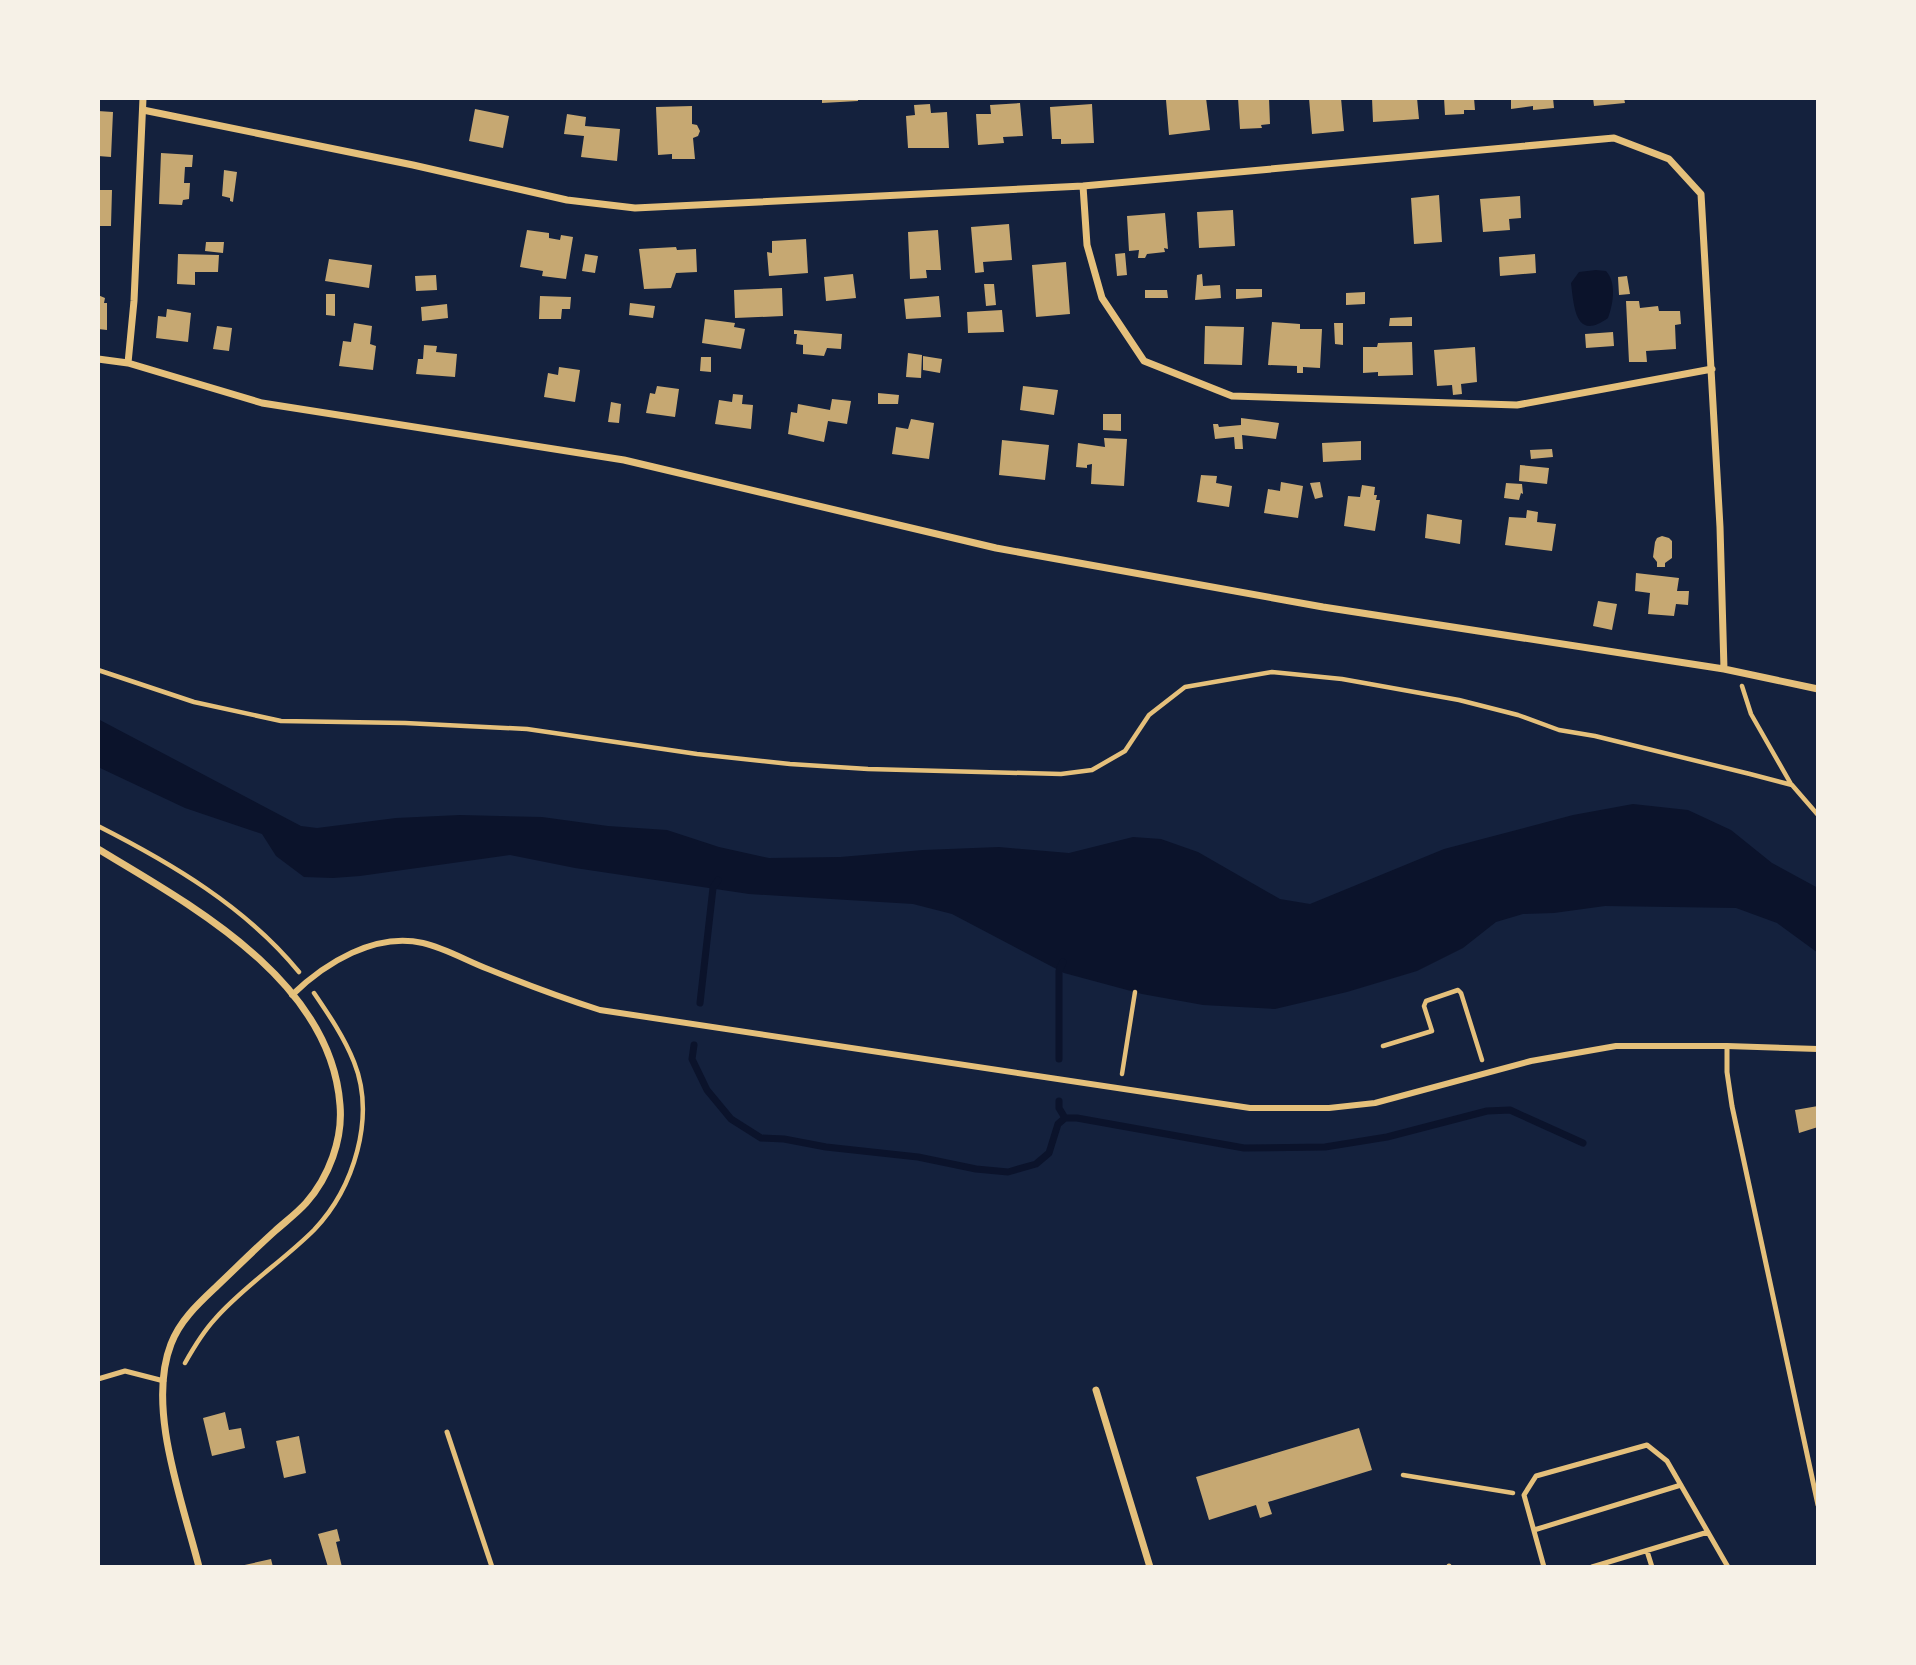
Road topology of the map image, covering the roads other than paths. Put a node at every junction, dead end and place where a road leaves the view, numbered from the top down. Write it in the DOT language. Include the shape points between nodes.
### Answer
graph roads {
  1 [pos="143,98"];
  2 [pos="143,110"];
  3 [pos="1083,186"];
  4 [pos="98,359"];
  5 [pos="128,363"];
  6 [pos="1712,369"];
  7 [pos="1724,669"];
  8 [pos="1818,689"];
  9 [pos="98,849"];
  10 [pos="292,995"];
  11 [pos="1727,1046"];
  12 [pos="1818,1049"];
  13 [pos="98,1379"];
  14 [pos="164,1381"];
  15 [pos="1096,1390"];
  16 [pos="447,1432"];
  17 [pos="1681,1485"];
  18 [pos="1818,1504"];
  19 [pos="1534,1530"];
  20 [pos="1708,1532"];
  21 [pos="1647,1551"];
  22 [pos="199,1567"];
  23 [pos="492,1567"];
  24 [pos="1150,1567"];
  25 [pos="1544,1567"];
  26 [pos="1592,1567"];
  27 [pos="1651,1567"];
  28 [pos="1728,1567"];
  1 -- 2 [label="street"];
  2 -- 3 [label="street" via="567,200 635,208"];
  2 -- 5 [label="street"];
  3 -- 6 [label="street" via="1087,245 1102,298 1144,361 1232,396 1517,405"];
  3 -- 6 [label="street" via="1614,138 1669,159 1701,194"];
  4 -- 5 [label="street"];
  5 -- 7 [label="street" via="262,403 624,460 996,548 1322,607"];
  6 -- 7 [label="street"];
  7 -- 8 [label="street"];
  9 -- 10 [label="street" via="214,921"];
  10 -- 11 [label="street" via="326,966 352,953 387,942 422,943 600,1010 1250,1108 1375,1103 1531,1061 1616,1046"];
  10 -- 14 [label="street" via="321,1036 337,1076 341,1117 334,1155 308,1201 179,1326"];
  11 -- 12 [label="street"];
  11 -- 18 [label="lane" via="1732,1106"];
  13 -- 14 [label="lane" via="125,1371"];
  14 -- 22 [label="street" via="167,1446"];
  15 -- 24 [label="street"];
  16 -- 23 [label="lane"];
  17 -- 19 [label="lane"];
  17 -- 19 [label="lane" via="1667,1461 1647,1445 1536,1476 1524,1495"];
  17 -- 20 [label="lane"];
  19 -- 25 [label="lane"];
  20 -- 21 [label="lane"];
  20 -- 28 [label="lane"];
  21 -- 26 [label="lane"];
  21 -- 27 [label="lane"];
}
